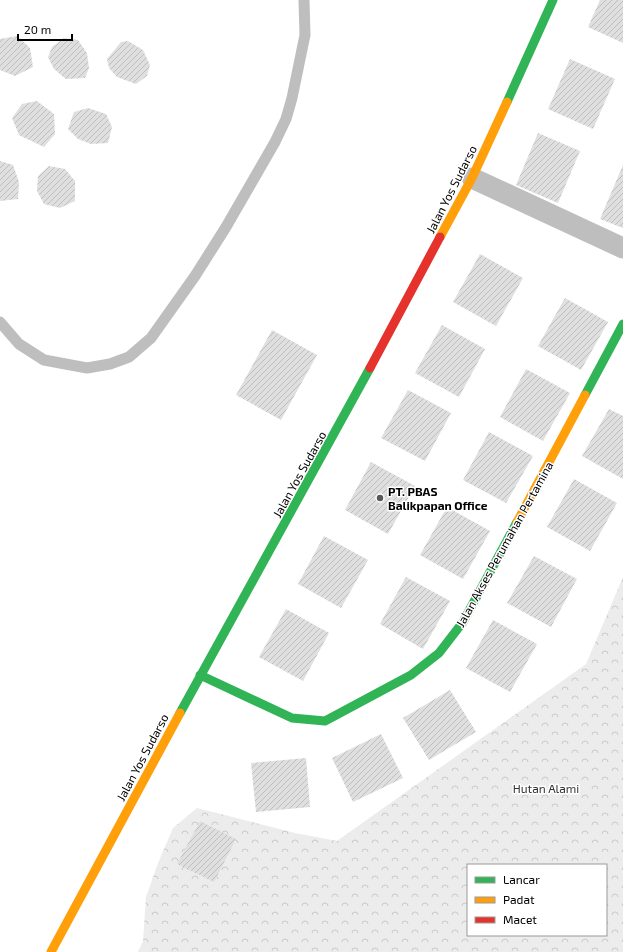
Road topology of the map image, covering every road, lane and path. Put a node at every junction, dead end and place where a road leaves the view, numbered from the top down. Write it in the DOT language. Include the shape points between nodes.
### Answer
graph roads {
  1 [pos="304,0"];
  2 [pos="553,0"];
  3 [pos="472,178"];
  4 [pos="623,248"];
  5 [pos="0,322"];
  6 [pos="623,324"];
  7 [pos="200,675"];
  8 [pos="51,952"];
  1 -- 5 [label="lane" via="305,35 292,98 275,142 195,276 151,338 129,358 88,368 44,360 19,344"];
  2 -- 3 [label="main road, Jalan Yos Sudarso"];
  3 -- 4 [label="street"];
  3 -- 7 [label="main road, Jalan Yos Sudarso" via="334,436"];
  6 -- 7 [label="main road, Jalan Akses Perumahan Pertamina" via="463,622 439,653 411,675 325,721 292,718"];
  7 -- 8 [label="main road, Jalan Yos Sudarso"];
}
